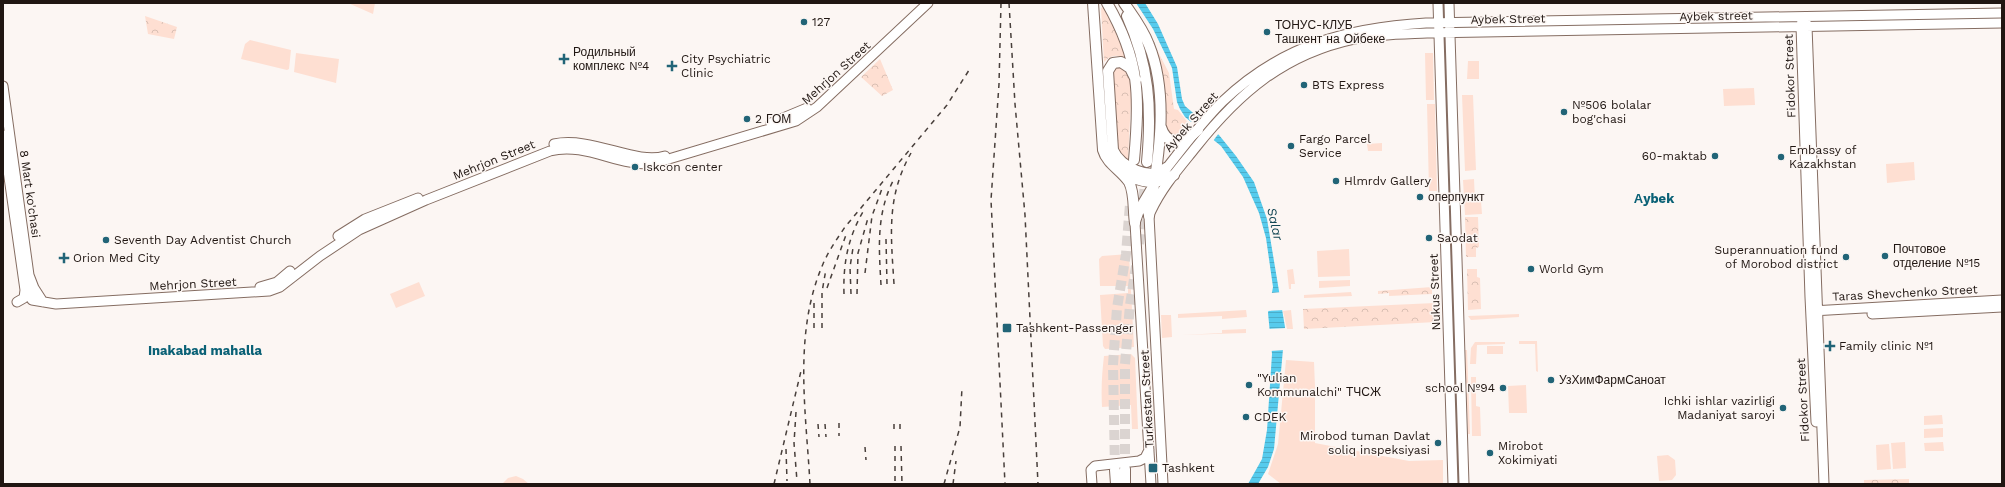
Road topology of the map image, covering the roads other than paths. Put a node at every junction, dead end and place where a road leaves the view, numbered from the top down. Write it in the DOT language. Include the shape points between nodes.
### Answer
graph roads {
  1 [pos="920,3"];
  2 [pos="928,3"];
  3 [pos="1438,3"];
  4 [pos="1449,3"];
  5 [pos="1122,4"];
  6 [pos="1093,6"];
  7 [pos="1109,7"];
  8 [pos="2002,13"];
  9 [pos="1803,16"];
  10 [pos="1439,22"];
  11 [pos="1449,22"];
  12 [pos="2002,23"];
  13 [pos="1804,26"];
  14 [pos="1450,32"];
  15 [pos="1439,33"];
  16 [pos="1136,80"];
  17 [pos="3,86"];
  18 [pos="1159,115"];
  19 [pos="1209,124"];
  20 [pos="768,127"];
  21 [pos="1201,133"];
  22 [pos="3,136"];
  23 [pos="1134,160"];
  24 [pos="1147,162"];
  25 [pos="1118,169"];
  26 [pos="1170,172"];
  27 [pos="1156,178"];
  28 [pos="1139,212"];
  29 [pos="1149,216"];
  30 [pos="1135,224"];
  31 [pos="25,290"];
  32 [pos="32,300"];
  33 [pos="2002,300"];
  34 [pos="17,302"];
  35 [pos="43,302"];
  36 [pos="2002,307"];
  37 [pos="1814,314"];
  38 [pos="1459,330"];
  39 [pos="1448,331"];
  40 [pos="1149,450"];
  41 [pos="1092,484"];
  42 [pos="1116,484"];
  43 [pos="1125,484"];
  44 [pos="1151,484"];
  45 [pos="1163,484"];
  46 [pos="1454,484"];
  47 [pos="1464,484"];
  48 [pos="1819,484"];
  49 [pos="1824,484"];
  1 -- 20 [label="main road, Mehrjon Street" via="813,103"];
  2 -- 20 [label="main road, Mehrjon Street" via="817,108 796,121"];
  3 -- 10 [label="main road, Nukus Street"];
  4 -- 11 [label="main road, Nukus Street"];
  5 -- 7 [label="highway"];
  5 -- 18 [label="highway" via="1140,27 1151,52 1158,83"];
  5 -- 24 [label="highway" via="1140,48 1147,80 1150,122"];
  6 -- 25 [label="highway" via="1102,144 1106,159"];
  7 -- 16 [label="highway" via="1130,52"];
  8 -- 9 [label="main road, Aybek Street"];
  9 -- 11 [label="main road, Aybek Street"];
  9 -- 13 [label="main road, Fidokor Street"];
  10 -- 11 [label="main road, Aybek Street"];
  10 -- 15 [label="main road, Nukus Street"];
  10 -- 19 [label="main road, Aybek Street" via="1360,30 1311,45 1281,59 1253,77 1222,102"];
  11 -- 14 [label="main road, Nukus Street"];
  12 -- 13 [label="main road, Aybek Street"];
  13 -- 14 [label="main road, Aybek Street"];
  13 -- 37 [label="main road, Fidokor Street"];
  14 -- 15 [label="main road, Aybek Street"];
  14 -- 38 [label="main road, Nukus Street"];
  15 -- 19 [label="main road, Aybek Street" via="1364,38 1334,44 1284,66 1255,85"];
  15 -- 39 [label="main road, Nukus Street"];
  16 -- 23 [label="highway"];
  16 -- 27 [label="highway" via="1130,68 1121,62 1113,63 1108,71 1113,150 1118,158 1136,170"];
  17 -- 35 [label="main road, 8 Mart ko'chasi" via="29,275"];
  18 -- 21 [label="highway" via="1163,133 1171,140 1177,142"];
  18 -- 27 [label="highway"];
  19 -- 21 [label="main road, Aybek Street"];
  20 -- 35 [label="main road, Mehrjon Street" via="656,158 582,142 549,145 365,219 337,236 277,282 265,286"];
  21 -- 26 [label="main road, Aybek Street"];
  22 -- 31 [label="main road, 8 Mart ko'chasi"];
  25 -- 27 [label="highway" via="1135,179"];
  25 -- 30 [label="highway" via="1130,185"];
  26 -- 27 [label="highway"];
  26 -- 29 [label="main road, Aybek Street"];
  27 -- 28 [label="main road"];
  27 -- 29 [label="highway"];
  28 -- 29 [label="main road" via="1145,209"];
  28 -- 30 [label="main road"];
  29 -- 45 [label="main road, Turkestan Street"];
  30 -- 40 [label="main road, Turkestan Street"];
  31 -- 32 [label="main road, 8 Mart ko'chasi"];
  31 -- 34 [label="main road" via="24,298"];
  32 -- 35 [label="main road, Mehrjon Street"];
  33 -- 37 [label="main road, Taras Shevchenko Street"];
  36 -- 37 [label="main road, Taras Shevchenko Street"];
  37 -- 48 [label="main road, Fidokor Street"];
  37 -- 49 [label="main road, Fidokor Street"];
  38 -- 39 [label="main road"];
  38 -- 47 [label="main road, Nukus Street"];
  39 -- 46 [label="main road, Nukus Street"];
  40 -- 41 [label="main road" via="1145,458 1139,461 1095,466 1091,470"];
  40 -- 44 [label="main road, Turkestan Street"];
  42 -- 43 [label="highway" via="1120,470"];
}
